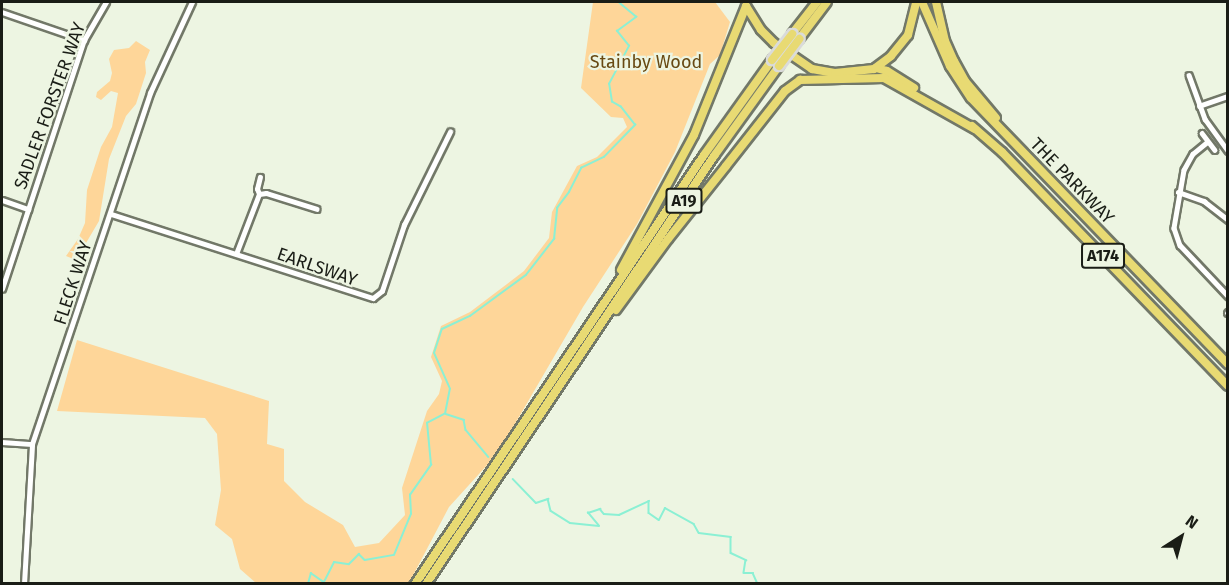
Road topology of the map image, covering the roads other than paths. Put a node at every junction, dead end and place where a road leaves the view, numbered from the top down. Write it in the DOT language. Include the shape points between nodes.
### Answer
graph roads {
  1 [pos="106,2"];
  2 [pos="192,2"];
  3 [pos="817,2"];
  4 [pos="827,2"];
  5 [pos="916,2"];
  6 [pos="922,2"];
  7 [pos="936,2"];
  8 [pos="746,4"];
  9 [pos="2,12"];
  10 [pos="796,37"];
  11 [pos="84,40"];
  12 [pos="875,69"];
  13 [pos="1189,75"];
  14 [pos="862,77"];
  15 [pos="1227,96"];
  16 [pos="1199,106"];
  17 [pos="975,129"];
  18 [pos="450,132"];
  19 [pos="1202,133"];
  20 [pos="1208,142"];
  21 [pos="1022,150"];
  22 [pos="1215,150"];
  23 [pos="1227,151"];
  24 [pos="260,177"];
  25 [pos="1178,192"];
  26 [pos="259,194"];
  27 [pos="2,200"];
  28 [pos="28,209"];
  29 [pos="317,209"];
  30 [pos="111,214"];
  31 [pos="1227,220"];
  32 [pos="236,254"];
  33 [pos="2,289"];
  34 [pos="1227,296"];
  35 [pos="592,321"];
  36 [pos="591,338"];
  37 [pos="1227,364"];
  38 [pos="1227,386"];
  39 [pos="2,442"];
  40 [pos="32,444"];
  41 [pos="24,584"];
  42 [pos="415,584"];
  43 [pos="426,584"];
  1 -- 11 [label="street, SADLER FORSTER WAY"];
  2 -- 30 [label="street, FLECK WAY" via="150,93"];
  3 -- 10 [label="highway, A19"];
  4 -- 10 [label="highway, A19"];
  5 -- 12 [label="highway" via="901,47"];
  6 -- 21 [label="highway, THE PARKWAY / A174" via="960,83"];
  7 -- 21 [label="highway" via="945,40 965,81"];
  8 -- 12 [label="highway" via="774,44 803,64 835,73"];
  8 -- 35 [label="highway" via="694,135"];
  9 -- 11 [label="street"];
  10 -- 35 [label="highway, A19, bridge" via="772,60"];
  10 -- 36 [label="highway, A19, bridge"];
  11 -- 28 [label="street, SADLER FORSTER WAY"];
  12 -- 14 [label="highway"];
  12 -- 17 [label="highway, THE PARKWAY / A174" via="887,71"];
  13 -- 16 [label="street"];
  14 -- 17 [label="highway" via="884,78"];
  14 -- 36 [label="highway" via="806,78 793,84"];
  15 -- 16 [label="street"];
  16 -- 23 [label="street"];
  17 -- 38 [label="highway, THE PARKWAY / A174"];
  18 -- 32 [label="street, EARLSWAY" via="404,225 382,291 376,297 364,297"];
  19 -- 20 [label="street"];
  20 -- 22 [label="street"];
  20 -- 25 [label="street" via="1187,163"];
  21 -- 37 [label="highway, THE PARKWAY / A174"];
  24 -- 26 [label="street"];
  25 -- 31 [label="street" via="1204,201"];
  25 -- 34 [label="street" via="1174,219 1177,238"];
  26 -- 29 [label="street"];
  26 -- 32 [label="street"];
  27 -- 28 [label="street"];
  28 -- 33 [label="street, SADLER FORSTER WAY"];
  30 -- 32 [label="street, EARLSWAY"];
  30 -- 40 [label="street, FLECK WAY"];
  35 -- 42 [label="highway, A19"];
  36 -- 43 [label="highway, A19"];
  39 -- 40 [label="street"];
  40 -- 41 [label="street, FLECK WAY"];
}
